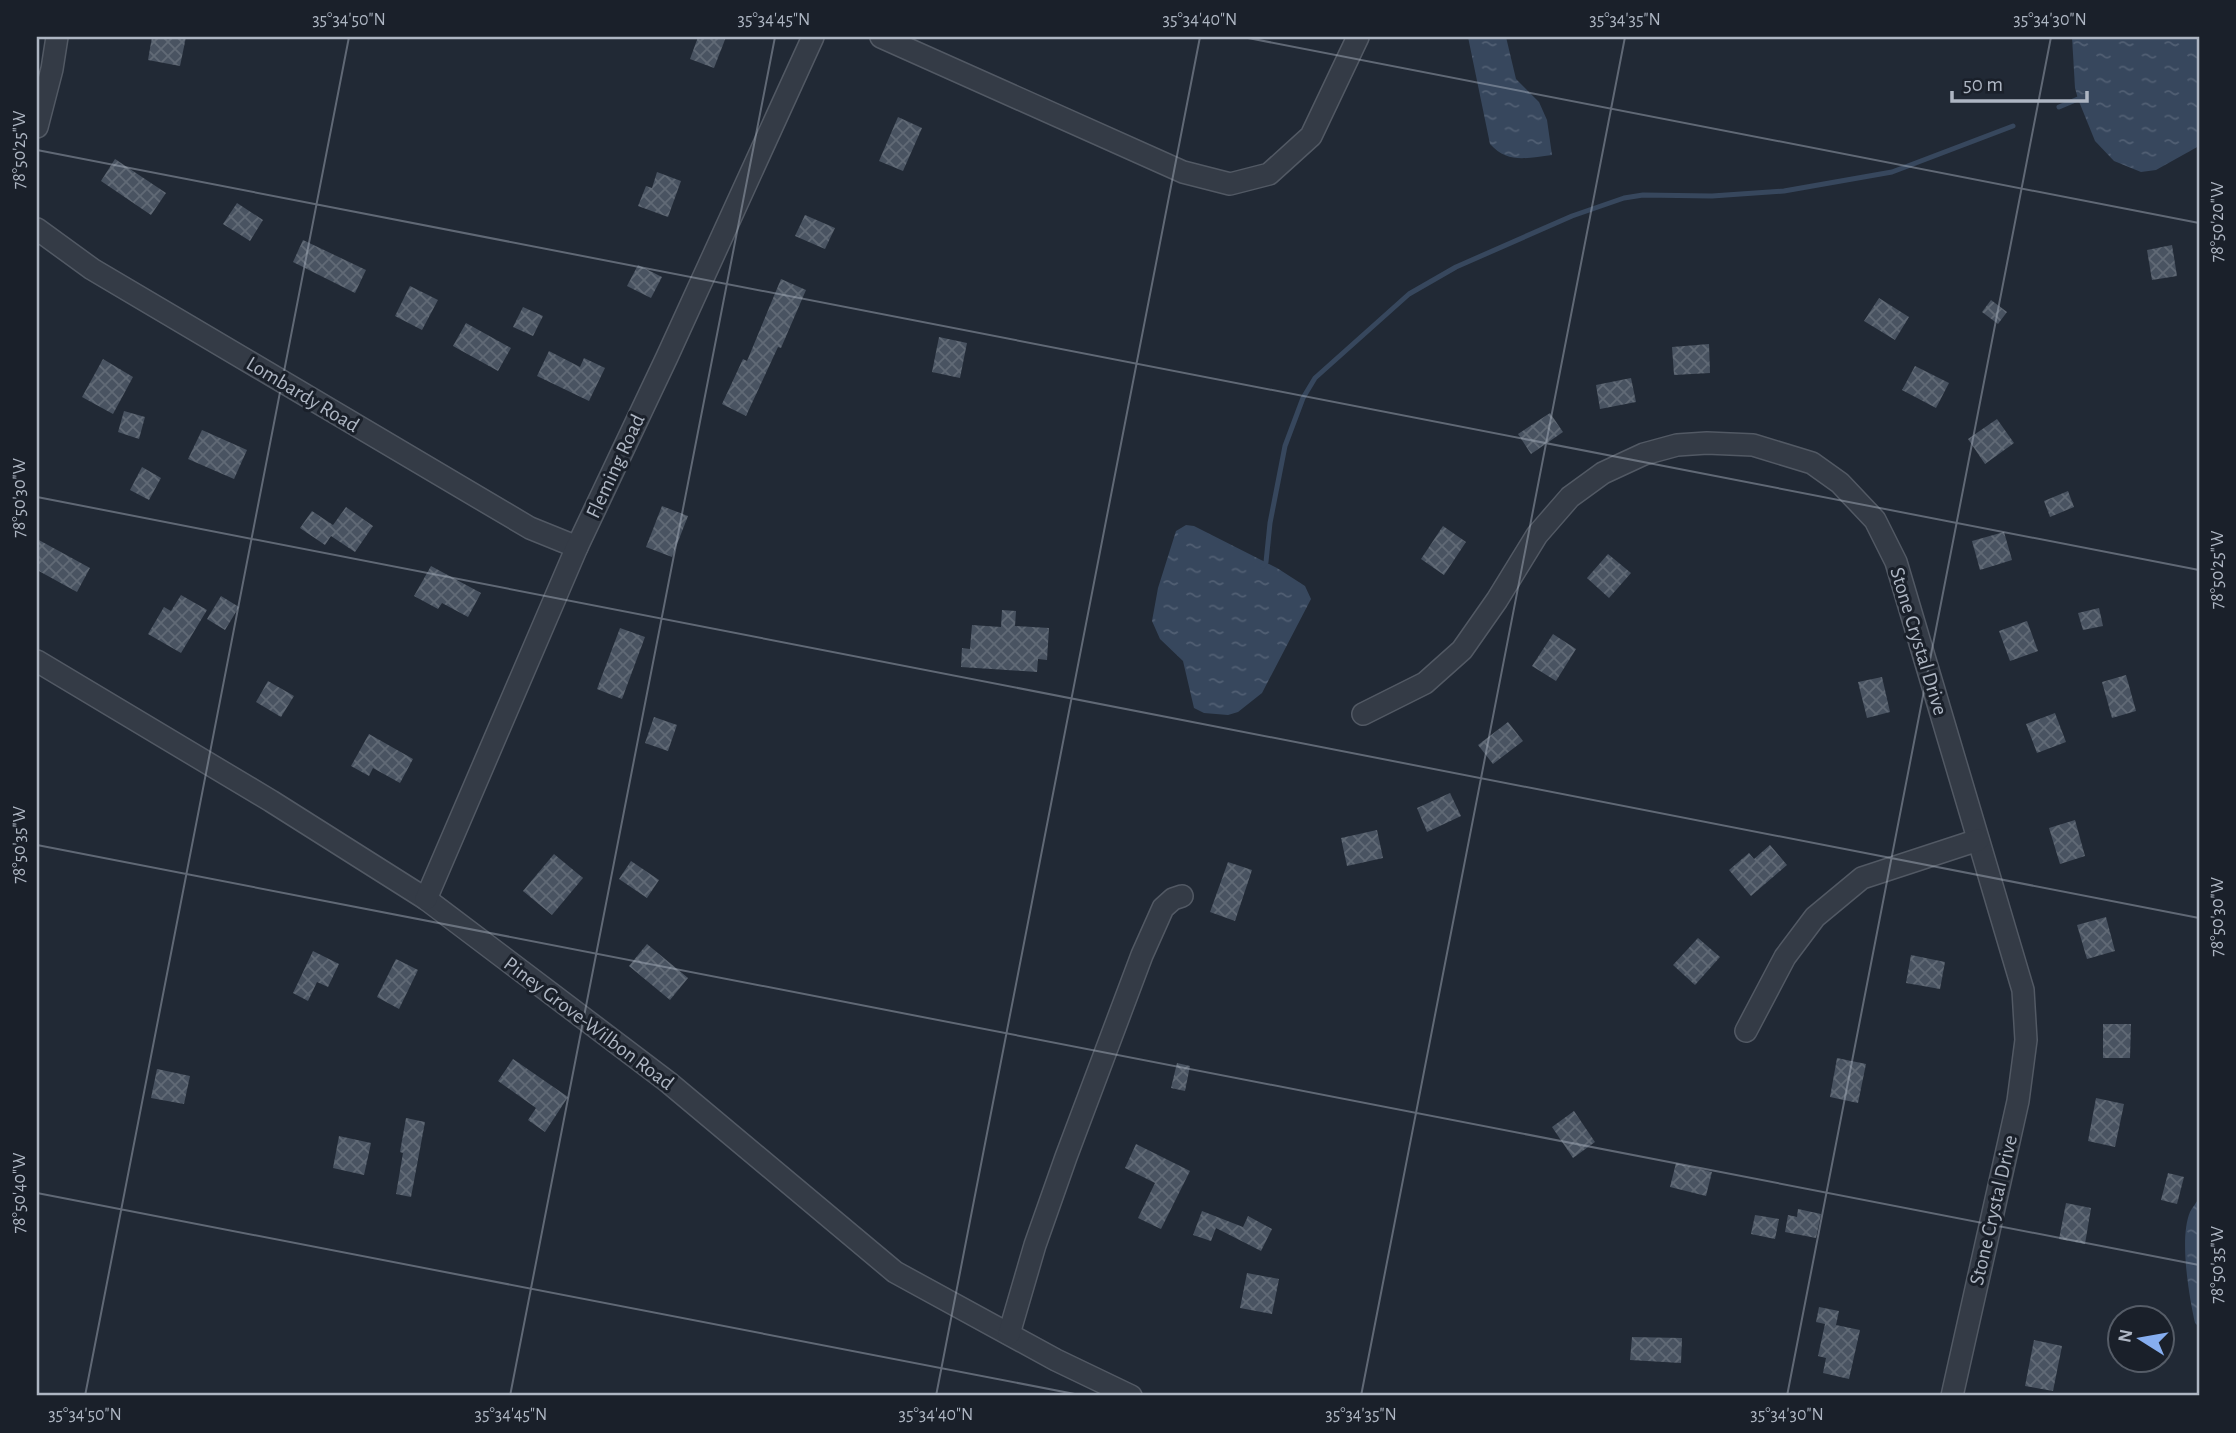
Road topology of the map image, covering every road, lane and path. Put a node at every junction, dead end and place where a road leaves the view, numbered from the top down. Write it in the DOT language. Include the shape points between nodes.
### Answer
graph roads {
  1 [pos="57,37"];
  2 [pos="813,37"];
  3 [pos="881,37"];
  4 [pos="1358,37"];
  5 [pos="37,127"];
  6 [pos="37,229"];
  7 [pos="577,547"];
  8 [pos="37,661"];
  9 [pos="1363,713"];
  10 [pos="1978,840"];
  11 [pos="1182,896"];
  12 [pos="426,900"];
  13 [pos="1745,1031"];
  14 [pos="1009,1334"];
  15 [pos="1130,1396"];
  16 [pos="1952,1396"];
  1 -- 5 [label="street"];
  2 -- 7 [label="street, Fleming Road"];
  3 -- 4 [label="street" via="1183,172 1230,184 1269,174 1311,136"];
  6 -- 7 [label="street, Lombardy Road" via="92,269 530,528"];
  7 -- 12 [label="street, Fleming Road"];
  8 -- 12 [label="street, Piney Grove-Wilbon Road"];
  9 -- 10 [label="street, Stone Crystal Drive" via="1425,683 1462,650 1536,535 1570,497 1603,473 1677,445 1753,445 1812,463 1840,483 1875,520 1896,562"];
  10 -- 13 [label="street" via="1861,878 1815,916 1785,957"];
  10 -- 16 [label="street, Stone Crystal Drive" via="2023,990 2026,1040 2018,1101"];
  11 -- 14 [label="street" via="1163,908 1142,955 1035,1245"];
  12 -- 14 [label="street, Piney Grove-Wilbon Road" via="668,1082 895,1272"];
  14 -- 15 [label="street, Piney Grove-Wilbon Road"];
}
